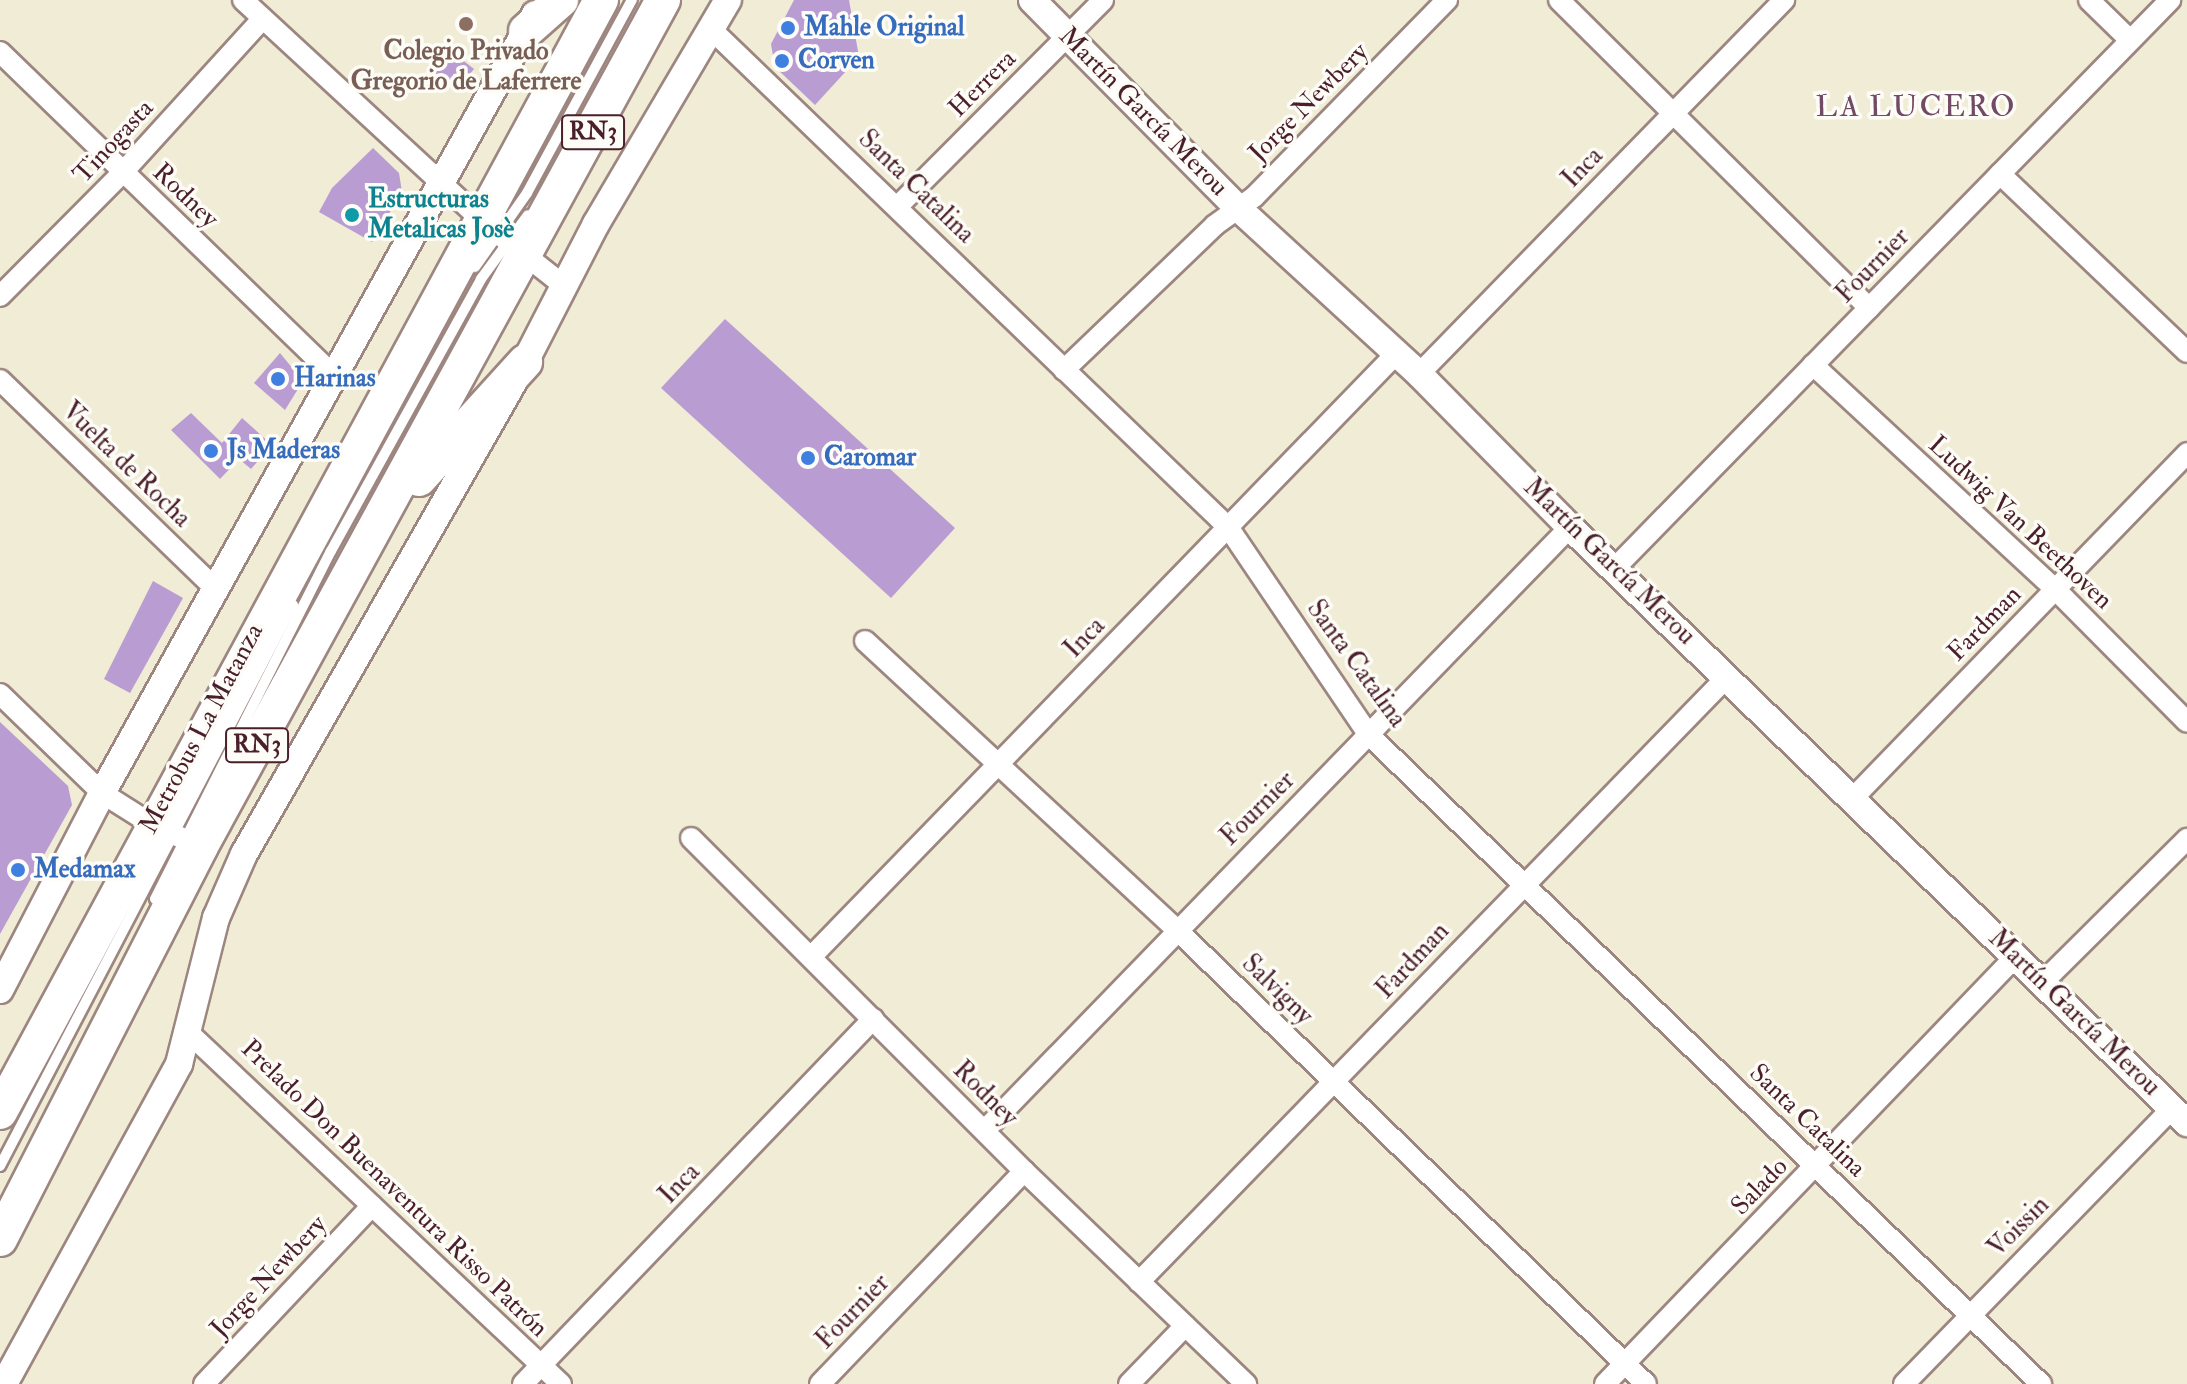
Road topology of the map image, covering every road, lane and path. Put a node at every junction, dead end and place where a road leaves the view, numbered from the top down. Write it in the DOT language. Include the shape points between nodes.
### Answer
graph roads {
  1 [pos="243,0"];
  2 [pos="542,0"];
  3 [pos="561,0"];
  4 [pos="601,0"];
  5 [pos="632,0"];
  6 [pos="647,0"];
  7 [pos="663,0"];
  8 [pos="728,0"];
  9 [pos="1032,0"];
  10 [pos="1103,0"];
  11 [pos="1447,0"];
  12 [pos="1559,0"];
  13 [pos="1784,0"];
  14 [pos="2089,0"];
  15 [pos="2170,0"];
  16 [pos="262,19"];
  17 [pos="712,30"];
  18 [pos="526,31"];
  19 [pos="1068,35"];
  20 [pos="2130,40"];
  21 [pos="0,52"];
  22 [pos="1673,113"];
  23 [pos="123,172"];
  24 [pos="2000,174"];
  25 [pos="444,186"];
  26 [pos="899,205"];
  27 [pos="1238,208"];
  28 [pos="503,238"];
  29 [pos="563,285"];
  30 [pos="0,296"];
  31 [pos="1869,308"];
  32 [pos="2187,352"];
  33 [pos="1396,354"];
  34 [pos="525,362"];
  35 [pos="1813,365"];
  36 [pos="1064,370"];
  37 [pos="1419,374"];
  38 [pos="334,376"];
  39 [pos="0,380"];
  40 [pos="2187,453"];
  41 [pos="378,524"];
  42 [pos="1228,527"];
  43 [pos="1570,527"];
  44 [pos="1614,569"];
  45 [pos="215,588"];
  46 [pos="2055,589"];
  47 [pos="289,613"];
  48 [pos="865,641"];
  49 [pos="1727,677"];
  50 [pos="0,694"];
  51 [pos="2187,722"];
  52 [pos="1368,734"];
  53 [pos="1000,763"];
  54 [pos="102,793"];
  55 [pos="1854,797"];
  56 [pos="178,837"];
  57 [pos="691,838"];
  58 [pos="2187,839"];
  59 [pos="1525,881"];
  60 [pos="142,925"];
  61 [pos="1176,929"];
  62 [pos="2016,956"];
  63 [pos="811,957"];
  64 [pos="2044,981"];
  65 [pos="0,990"];
  66 [pos="873,1019"];
  67 [pos="190,1034"];
  68 [pos="1334,1082"];
  69 [pos="0,1112"];
  70 [pos="2180,1116"];
  71 [pos="985,1130"];
  72 [pos="0,1166"];
  73 [pos="1816,1166"];
  74 [pos="1024,1171"];
  75 [pos="372,1206"];
  76 [pos="0,1239"];
  77 [pos="1139,1282"];
  78 [pos="1968,1316"];
  79 [pos="1185,1326"];
  80 [pos="1625,1363"];
  81 [pos="541,1366"];
  82 [pos="11,1381"];
  83 [pos="204,1384"];
  84 [pos="523,1384"];
  85 [pos="561,1384"];
  86 [pos="820,1384"];
  87 [pos="1129,1384"];
  88 [pos="1246,1384"];
  89 [pos="1605,1384"];
  90 [pos="1646,1384"];
  91 [pos="1904,1384"];
  92 [pos="2041,1384"];
  1 -- 16 [label="street"];
  2 -- 18 [label="street"];
  3 -- 18 [label="highway"];
  4 -- 28 [label="highway, RN3"];
  5 -- 28 [label="lane, Metrobus La Matanza"];
  6 -- 28 [label="lane, Metrobus La Matanza" via="538,200"];
  7 -- 28 [label="highway, RN3"];
  8 -- 17 [label="street"];
  9 -- 19 [label="street, Martín García Merou"];
  10 -- 19 [label="street, Herrera"];
  11 -- 27 [label="street, Jorge Newbery"];
  12 -- 22 [label="street"];
  13 -- 22 [label="street, Inca"];
  14 -- 20 [label="street"];
  15 -- 20 [label="street, Fournier"];
  16 -- 23 [label="street, Tinogasta"];
  16 -- 25 [label="street"];
  17 -- 26 [label="street, Santa Catalina"];
  17 -- 29 [label="street"];
  18 -- 25 [label="street"];
  19 -- 26 [label="street, Herrera"];
  19 -- 27 [label="street, Martín García Merou"];
  20 -- 24 [label="street, Fournier"];
  21 -- 23 [label="street, Rodney"];
  22 -- 31 [label="street"];
  22 -- 37 [label="street, Inca"];
  23 -- 30 [label="street, Tinogasta"];
  23 -- 38 [label="street, Rodney"];
  24 -- 31 [label="street, Fournier"];
  24 -- 32 [label="street"];
  25 -- 28 [label="street"];
  25 -- 38 [label="street"];
  26 -- 36 [label="street, Santa Catalina"];
  27 -- 33 [label="street, Martín García Merou"];
  27 -- 36 [label="street, Jorge Newbery"];
  28 -- 29 [label="street"];
  28 -- 41 [label="highway, RN3"];
  28 -- 47 [label="lane, Metrobus La Matanza" via="478,261"];
  28 -- 56 [label="highway, RN3"];
  29 -- 34 [label="street"];
  31 -- 35 [label="street, Fournier"];
  33 -- 37 [label="street, Martín García Merou"];
  33 -- 42 [label="street, Inca"];
  34 -- 41 [label="highway"];
  34 -- 67 [label="street" via="244,854 216,918"];
  35 -- 44 [label="street, Fournier"];
  35 -- 46 [label="street, Ludwig Van Beethoven"];
  36 -- 42 [label="street, Santa Catalina"];
  37 -- 43 [label="street, Martín García Merou"];
  38 -- 45 [label="street"];
  39 -- 45 [label="street, Vuelta de Rocha"];
  40 -- 46 [label="street, Fardman"];
  41 -- 56 [label="highway, RN3"];
  42 -- 52 [label="street, Santa Catalina"];
  42 -- 53 [label="street, Inca"];
  43 -- 44 [label="street, Martín García Merou"];
  43 -- 52 [label="street, Fournier"];
  44 -- 49 [label="street, Martín García Merou"];
  45 -- 54 [label="street"];
  46 -- 51 [label="street, Ludwig Van Beethoven"];
  46 -- 55 [label="street, Fardman"];
  47 -- 56 [label="lane, Metrobus La Matanza"];
  47 -- 56 [label="lane, Metrobus La Matanza"];
  48 -- 53 [label="street, Salvigny"];
  49 -- 55 [label="street, Martín García Merou"];
  49 -- 59 [label="street, Fardman"];
  50 -- 54 [label="street"];
  52 -- 59 [label="street, Santa Catalina"];
  52 -- 61 [label="street, Fournier"];
  53 -- 61 [label="street, Salvigny"];
  53 -- 63 [label="street, Inca"];
  54 -- 56 [label="street"];
  54 -- 65 [label="street"];
  55 -- 62 [label="street, Martín García Merou"];
  56 -- 60 [label="lane, Metrobus La Matanza"];
  56 -- 69 [label="highway, RN3"];
  56 -- 72 [label="lane, Metrobus La Matanza"];
  56 -- 76 [label="highway, RN3"];
  57 -- 63 [label="street, Rodney"];
  58 -- 64 [label="street"];
  59 -- 68 [label="street, Fardman"];
  59 -- 73 [label="street, Santa Catalina"];
  61 -- 68 [label="street, Salvigny"];
  61 -- 71 [label="street, Fournier"];
  62 -- 64 [label="street, Martín García Merou"];
  62 -- 73 [label="street, Salado"];
  63 -- 66 [label="street, Rodney"];
  64 -- 70 [label="street, Martín García Merou"];
  66 -- 71 [label="street, Rodney"];
  66 -- 81 [label="street, Inca"];
  67 -- 75 [label="street, Prelado Don Buenaventura Risso Patrón"];
  67 -- 82 [label="street" via="170,1083"];
  68 -- 77 [label="street, Fardman"];
  68 -- 80 [label="street, Salvigny"];
  70 -- 78 [label="street, Voissin"];
  71 -- 74 [label="street, Rodney"];
  73 -- 78 [label="street, Santa Catalina"];
  73 -- 80 [label="street, Salado"];
  74 -- 77 [label="street, Rodney"];
  74 -- 86 [label="street, Fournier"];
  75 -- 81 [label="street, Prelado Don Buenaventura Risso Patrón"];
  75 -- 83 [label="street, Jorge Newbery"];
  77 -- 79 [label="street, Rodney"];
  78 -- 91 [label="street, Voissin"];
  78 -- 92 [label="street, Santa Catalina"];
  79 -- 87 [label="street"];
  79 -- 88 [label="street, Rodney"];
  80 -- 89 [label="street, Salado"];
  80 -- 90 [label="street, Salvigny"];
  81 -- 84 [label="street, Inca"];
  81 -- 85 [label="street, Prelado Don Buenaventura Risso Patrón"];
}
